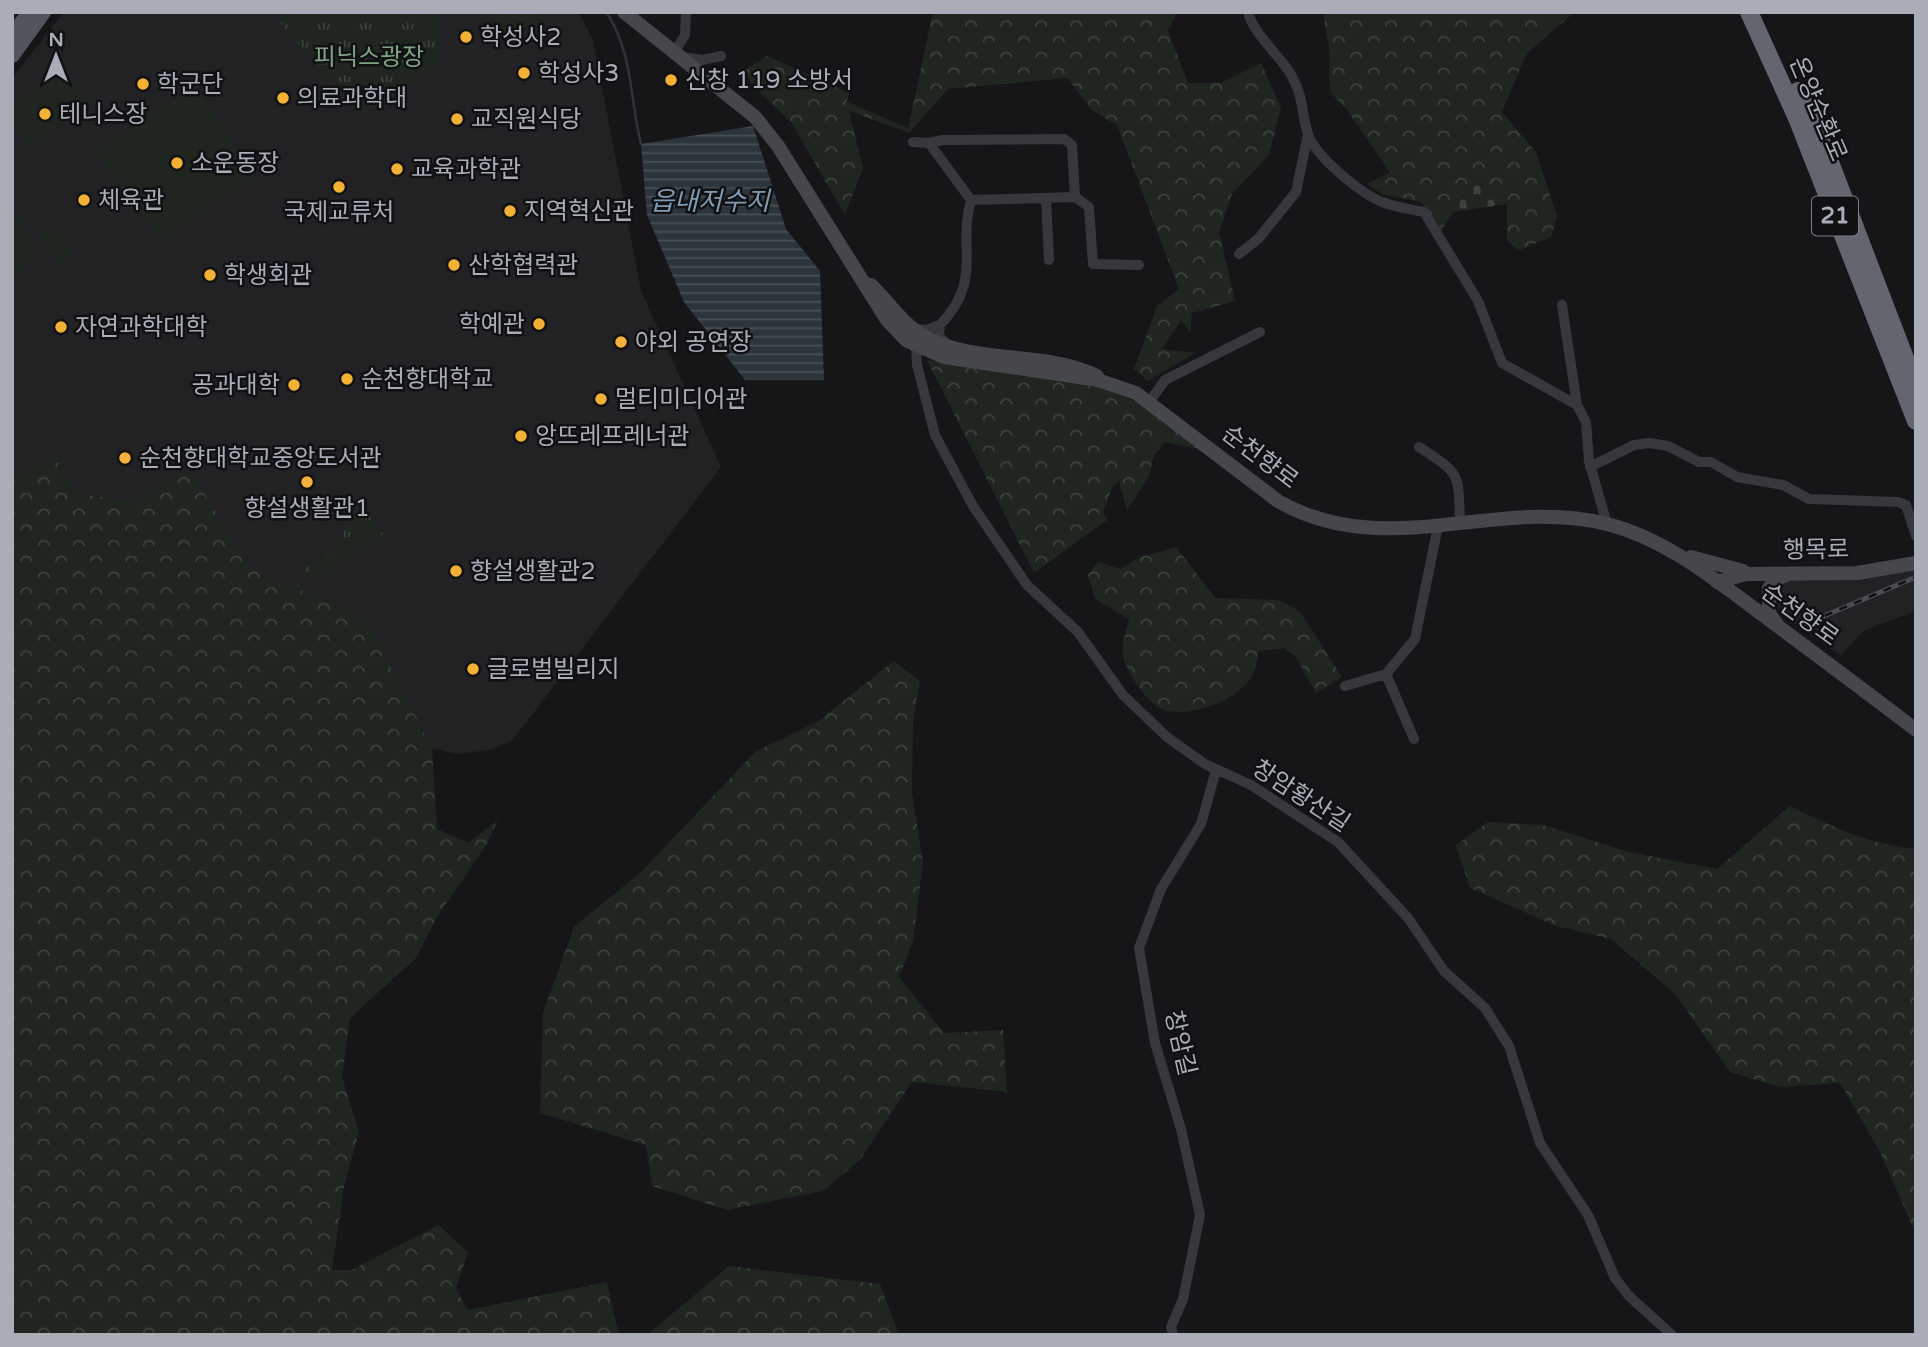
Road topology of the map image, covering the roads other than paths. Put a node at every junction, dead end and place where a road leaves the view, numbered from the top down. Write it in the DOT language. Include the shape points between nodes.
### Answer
graph roads {
  1 [pos="30,12"];
  2 [pos="43,12"];
  3 [pos="624,12"];
  4 [pos="686,12"];
  5 [pos="1248,12"];
  6 [pos="1749,12"];
  7 [pos="1762,12"];
  8 [pos="12,36"];
  9 [pos="12,55"];
  10 [pos="677,55"];
  11 [pos="721,56"];
  12 [pos="1308,134"];
  13 [pos="914,142"];
  14 [pos="929,143"];
  15 [pos="1075,197"];
  16 [pos="1046,198"];
  17 [pos="971,200"];
  18 [pos="1239,254"];
  19 [pos="1049,260"];
  20 [pos="1139,265"];
  21 [pos="853,267"];
  22 [pos="1562,305"];
  23 [pos="940,325"];
  24 [pos="910,328"];
  25 [pos="1260,332"];
  26 [pos="916,347"];
  27 [pos="954,348"];
  28 [pos="1117,385"];
  29 [pos="1916,387"];
  30 [pos="1150,401"];
  31 [pos="1577,405"];
  32 [pos="1916,421"];
  33 [pos="1419,447"];
  34 [pos="1590,467"];
  35 [pos="1460,523"];
  36 [pos="1606,524"];
  37 [pos="1438,526"];
  38 [pos="1916,536"];
  39 [pos="1668,548"];
  40 [pos="1916,563"];
  41 [pos="1792,573"];
  42 [pos="1765,574"];
  43 [pos="1717,582"];
  44 [pos="1779,628"];
  45 [pos="1386,674"];
  46 [pos="1345,686"];
  47 [pos="1916,730"];
  48 [pos="1414,739"];
  49 [pos="1216,770"];
  50 [pos="1173,1335"];
  51 [pos="1672,1335"];
  1 -- 8 [label="main road"];
  2 -- 9 [label="main road"];
  3 -- 10 [label="main road, 순천향로"];
  4 -- 10 [label="street" via="685,35"];
  5 -- 12 [label="street" via="1302,94"];
  6 -- 32 [label="highway, 온양순환로 / 21" via="1797,118"];
  7 -- 29 [label="highway, 온양순환로 / 21" via="1828,157"];
  10 -- 11 [label="street" via="702,60"];
  10 -- 21 [label="main road, 순천향로" via="755,117"];
  12 -- 18 [label="street" via="1296,192 1259,238"];
  12 -- 31 [label="street" via="1316,150 1343,175 1381,201 1423,212 1478,301 1502,363"];
  13 -- 14 [label="street"];
  14 -- 15 [label="street" via="943,139 1064,139 1074,149"];
  14 -- 17 [label="street"];
  15 -- 16 [label="street"];
  15 -- 20 [label="street" via="1089,207 1093,264"];
  16 -- 17 [label="street"];
  16 -- 19 [label="street"];
  17 -- 23 [label="street" via="968,270 960,297"];
  21 -- 24 [label="main road"];
  21 -- 26 [label="main road, 순천향로" via="887,320"];
  22 -- 31 [label="street"];
  23 -- 24 [label="street" via="926,330"];
  23 -- 27 [label="street" via="942,341"];
  24 -- 27 [label="main road"];
  25 -- 30 [label="street" via="1166,380"];
  26 -- 28 [label="main road, 순천향로" via="943,357"];
  26 -- 49 [label="street, 창암황산길" via="935,435 973,506 1016,571 1085,639 1133,706 1167,737"];
  27 -- 28 [label="main road" via="1070,364"];
  28 -- 30 [label="main road, 순천향로"];
  30 -- 37 [label="main road, 순천향로" via="1261,489 1298,512 1360,529"];
  31 -- 34 [label="street" via="1586,422"];
  33 -- 35 [label="street" via="1457,477"];
  34 -- 36 [label="street"];
  34 -- 38 [label="street" via="1634,445 1668,446 1737,477 1783,485 1809,499 1906,505"];
  35 -- 36 [label="main road, 순천향로" via="1543,517"];
  35 -- 37 [label="main road, 순천향로"];
  36 -- 39 [label="main road, 순천향로"];
  37 -- 45 [label="street" via="1415,639"];
  39 -- 42 [label="main road" via="1729,569"];
  39 -- 43 [label="main road, 순천향로"];
  40 -- 41 [label="main road, 행목로" via="1857,573"];
  41 -- 42 [label="main road, 행목로"];
  41 -- 44 [label="main road" via="1776,579 1769,588 1769,613"];
  42 -- 43 [label="main road, 행목로" via="1729,576"];
  43 -- 44 [label="main road, 순천향로"];
  44 -- 47 [label="main road, 순천향로"];
  45 -- 46 [label="street"];
  45 -- 48 [label="street"];
  49 -- 50 [label="street, 창암길" via="1200,824 1161,889 1139,948 1155,1042 1200,1215"];
  49 -- 51 [label="street, 창암황산길" via="1251,785 1338,842 1408,918 1444,971 1495,1020 1509,1046 1544,1152 1588,1215 1615,1278"];
}
